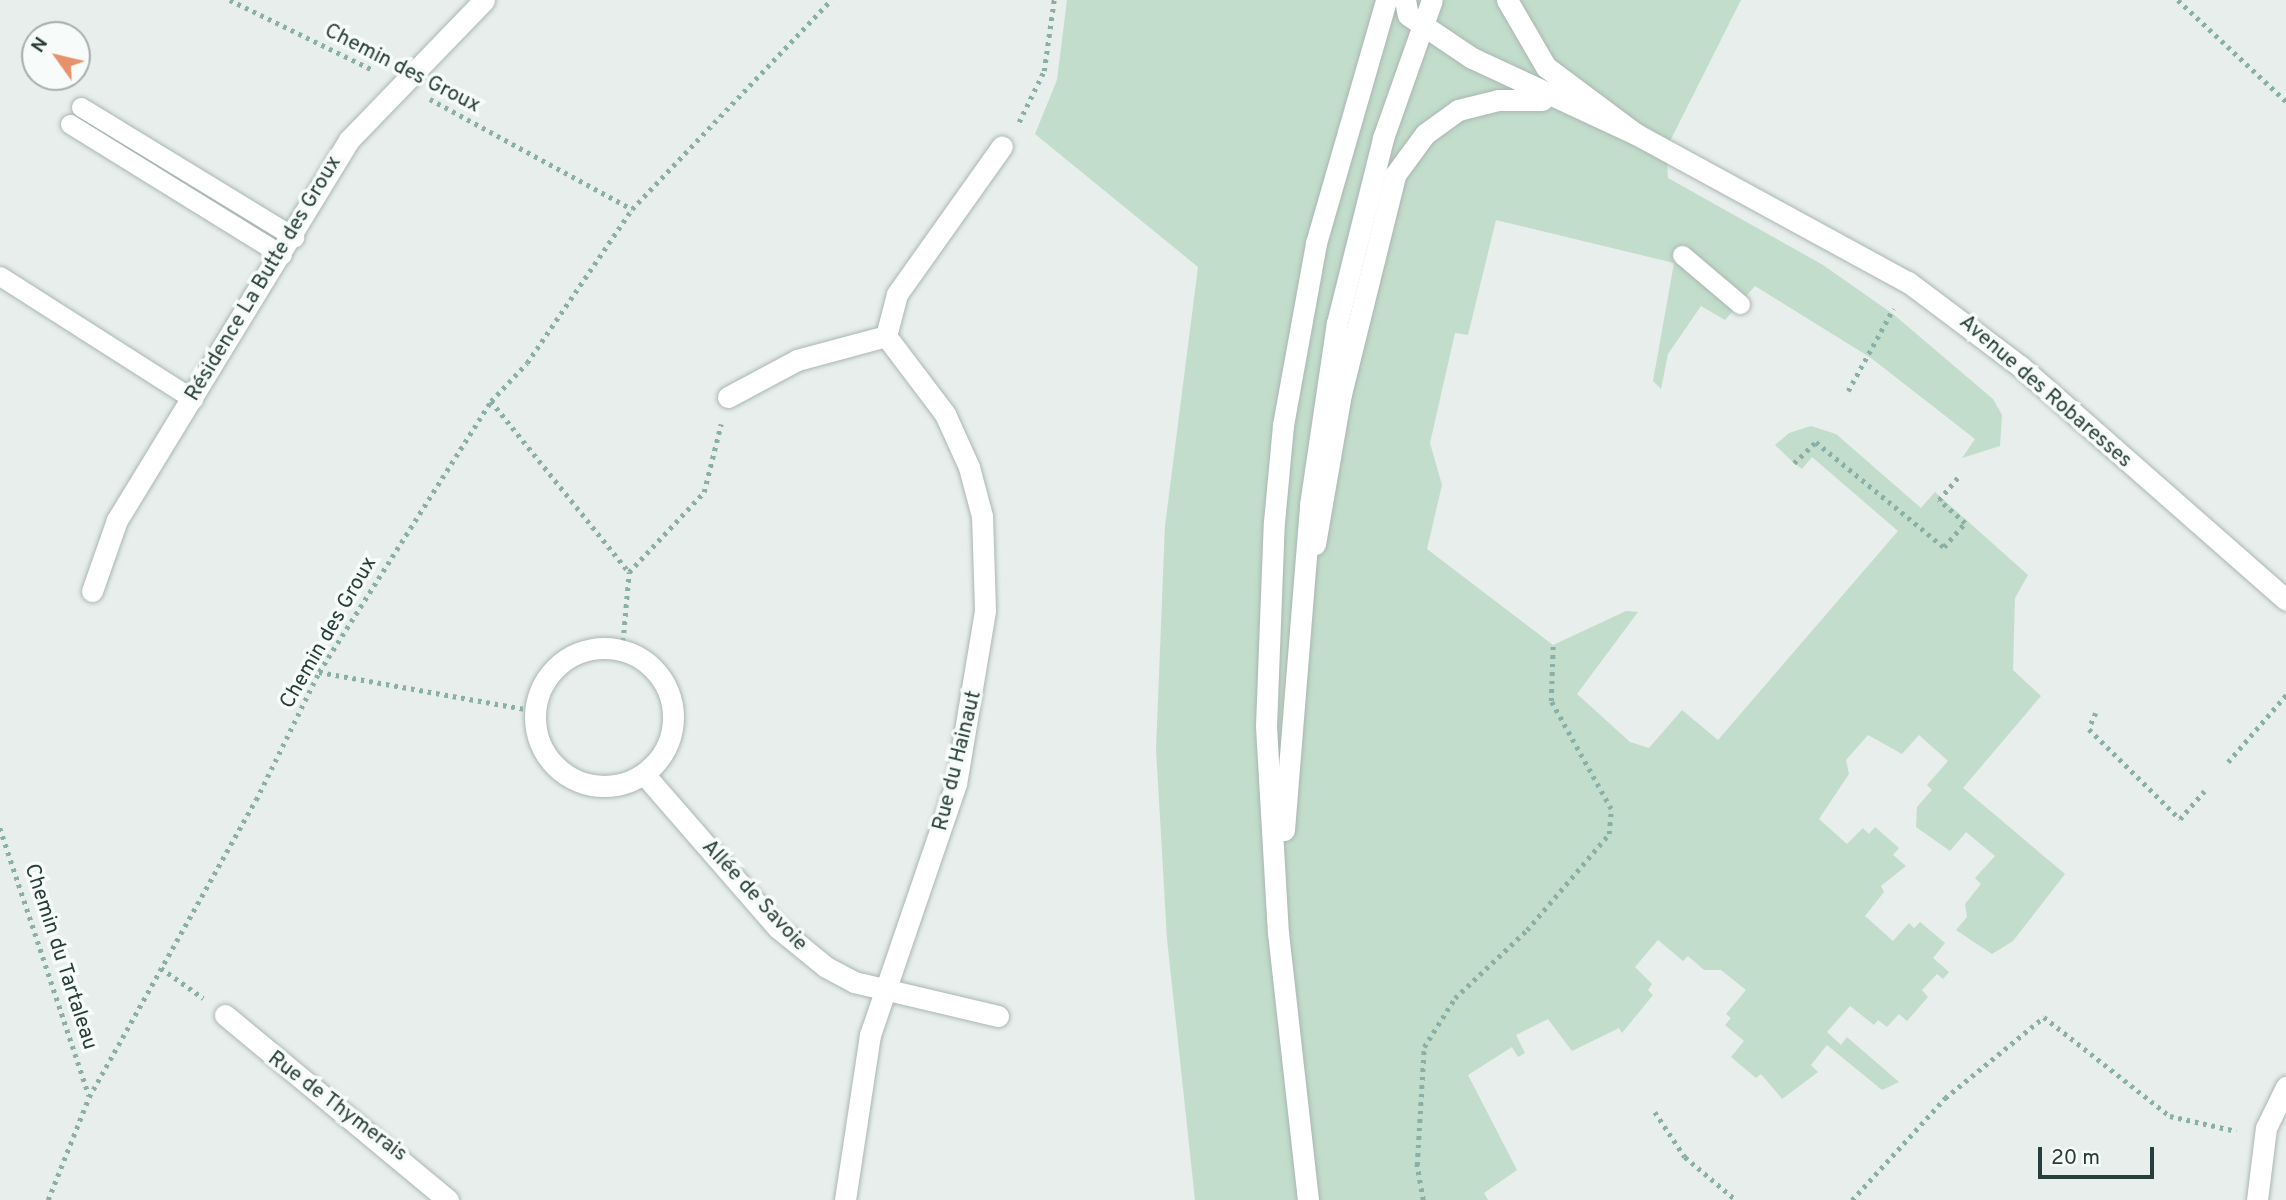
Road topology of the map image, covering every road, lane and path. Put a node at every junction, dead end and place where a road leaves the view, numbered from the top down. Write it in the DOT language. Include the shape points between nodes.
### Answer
graph roads {
  1 [pos="230,0"];
  2 [pos="484,0"];
  3 [pos="831,0"];
  4 [pos="1054,0"];
  5 [pos="1386,0"];
  6 [pos="1405,0"];
  7 [pos="1432,0"];
  8 [pos="1507,0"];
  9 [pos="2178,0"];
  10 [pos="1422,27"];
  11 [pos="399,83"];
  12 [pos="2286,101"];
  13 [pos="1557,102"];
  14 [pos="80,107"];
  15 [pos="70,124"];
  16 [pos="1636,134"];
  17 [pos="1003,146"];
  18 [pos="632,209"];
  19 [pos="294,237"];
  20 [pos="282,255"];
  21 [pos="1682,255"];
  22 [pos="0,276"];
  23 [pos="1908,282"];
  24 [pos="1740,304"];
  25 [pos="887,336"];
  26 [pos="1847,391"];
  27 [pos="728,397"];
  28 [pos="193,398"];
  29 [pos="491,401"];
  30 [pos="1794,463"];
  31 [pos="1958,477"];
  32 [pos="629,572"];
  33 [pos="92,591"];
  34 [pos="2286,600"];
  35 [pos="1553,645"];
  36 [pos="622,650"];
  37 [pos="1296,657"];
  38 [pos="319,672"];
  39 [pos="2286,695"];
  40 [pos="535,711"];
  41 [pos="2096,713"];
  42 [pos="2228,762"];
  43 [pos="644,774"];
  44 [pos="2204,791"];
  45 [pos="0,828"];
  46 [pos="1278,934"];
  47 [pos="161,968"];
  48 [pos="883,990"];
  49 [pos="225,1015"];
  50 [pos="998,1016"];
  51 [pos="2286,1087"];
  52 [pos="89,1097"];
  53 [pos="1655,1112"];
  54 [pos="2264,1138"];
  55 [pos="48,1200"];
  56 [pos="448,1200"];
  57 [pos="845,1200"];
  58 [pos="1308,1200"];
  59 [pos="1423,1200"];
  60 [pos="1736,1200"];
  61 [pos="1852,1200"];
  62 [pos="2257,1200"];
  1 -- 11 [label="path, Chemin des Groux"];
  2 -- 11 [label="street, Résidence La Butte des Groux"];
  3 -- 18 [label="path, Chemin des Groux"];
  4 -- 17 [label="path" via="1037,92"];
  5 -- 46 [label="street" via="1316,243 1283,425 1266,726"];
  6 -- 10 [label="street" via="1408,16"];
  7 -- 10 [label="street"];
  8 -- 16 [label="street" via="1546,67"];
  9 -- 12 [label="path"];
  10 -- 13 [label="street"];
  10 -- 37 [label="street" via="1383,138 1337,323"];
  11 -- 18 [label="path, Chemin des Groux"];
  11 -- 19 [label="street, Résidence La Butte des Groux" via="349,140"];
  13 -- 16 [label="street, Avenue des Robaresses"];
  13 -- 37 [label="street" via="1525,98 1458,110 1425,134 1395,175 1341,394"];
  14 -- 19 [label="lane"];
  15 -- 20 [label="lane"];
  16 -- 23 [label="street, Avenue des Robaresses"];
  17 -- 25 [label="street" via="897,294"];
  18 -- 29 [label="path, Chemin des Groux" via="535,352"];
  19 -- 20 [label="street, Résidence La Butte des Groux"];
  20 -- 28 [label="street, Résidence La Butte des Groux"];
  21 -- 24 [label="lane"];
  22 -- 28 [label="lane"];
  23 -- 26 [label="path"];
  23 -- 34 [label="street, Avenue des Robaresses" via="2020,366"];
  25 -- 27 [label="street" via="797,360"];
  25 -- 48 [label="street, Rue du Hainaut" via="945,414 969,467 986,556 969,728 939,837"];
  27 -- 32 [label="path" via="704,492"];
  28 -- 33 [label="street, Résidence La Butte des Groux" via="117,520"];
  29 -- 32 [label="path"];
  29 -- 38 [label="path, Chemin des Groux"];
  30 -- 31 [label="path" via="1816,442 1944,547 1965,523 1939,500"];
  32 -- 36 [label="path"];
  35 -- 59 [label="path" via="1551,701 1612,809 1609,834 1527,930 1455,999 1424,1046 1417,1166"];
  36 -- 40 [label="street" via="598,648 555,668"];
  36 -- 43 [label="street" via="658,674 674,716 660,758"];
  37 -- 46 [label="street"];
  38 -- 40 [label="path"];
  38 -- 47 [label="path, Chemin des Groux" via="256,800"];
  39 -- 42 [label="path"];
  40 -- 43 [label="street" via="545,754 579,782 602,787"];
  41 -- 44 [label="path" via="2089,729 2180,819"];
  43 -- 48 [label="street, Allée de Savoie" via="800,949 854,982"];
  45 -- 52 [label="path, Chemin du Tartaleau"];
  46 -- 58 [label="street"];
  47 -- 49 [label="path"];
  47 -- 52 [label="path, Chemin des Groux"];
  48 -- 50 [label="street, Allée de Savoie"];
  48 -- 57 [label="street, Rue du Hainaut" via="859,1085"];
  49 -- 56 [label="street, Rue de Thymerais" via="316,1094 412,1164"];
  51 -- 54 [label="street"];
  52 -- 55 [label="path, Chemin des Groux"];
  53 -- 60 [label="path" via="1685,1157"];
  54 -- 61 [label="path" via="2170,1116 2045,1017 1945,1098"];
  54 -- 62 [label="street"];
}
